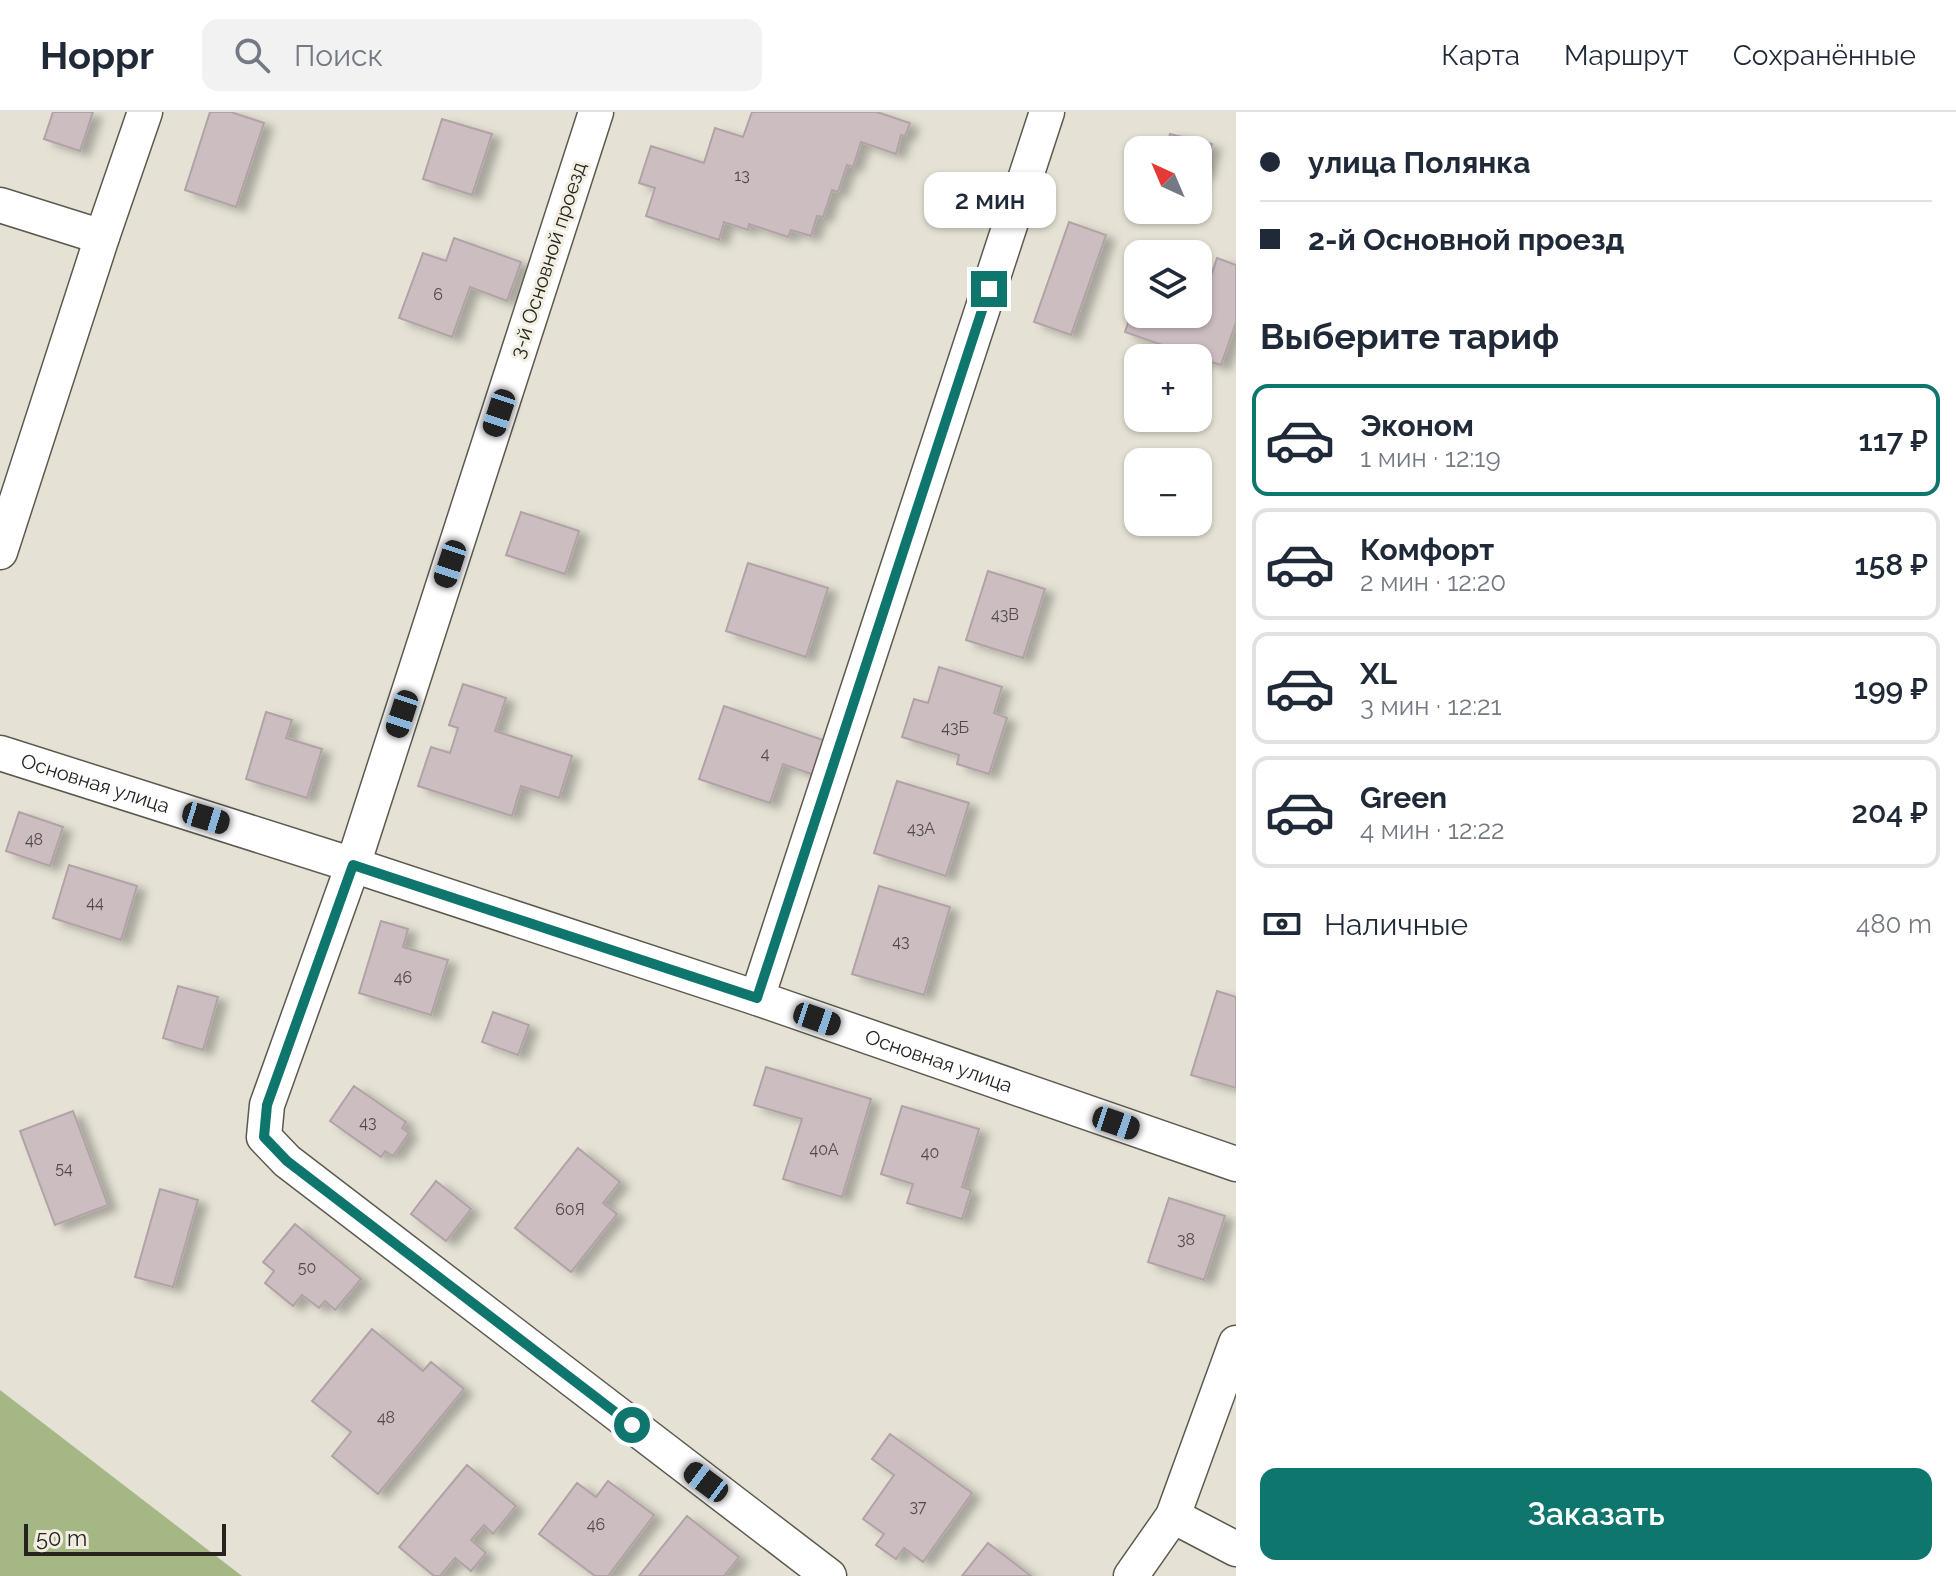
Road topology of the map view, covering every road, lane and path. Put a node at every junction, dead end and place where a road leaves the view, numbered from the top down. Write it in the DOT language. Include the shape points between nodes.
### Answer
graph roads {
  1 [pos="145,112"];
  2 [pos="596,112"];
  3 [pos="1047,112"];
  4 [pos="0,205"];
  5 [pos="102,237"];
  6 [pos="0,552"];
  7 [pos="0,753"];
  8 [pos="353,865"];
  9 [pos="757,998"];
  10 [pos="1236,1164"];
  11 [pos="1236,1343"];
  12 [pos="1173,1516"];
  13 [pos="1236,1549"];
  14 [pos="829,1576"];
  15 [pos="1131,1576"];
  1 -- 5 [label="street"];
  2 -- 8 [label="street, 3-й Основной проезд"];
  3 -- 9 [label="street"];
  4 -- 5 [label="street"];
  5 -- 6 [label="street"];
  7 -- 8 [label="street, Основная улица"];
  8 -- 9 [label="street, Основная улица"];
  8 -- 14 [label="street, 3-й Основной проезд" via="267,1105 264,1137 299,1171"];
  9 -- 10 [label="street, Основная улица"];
  11 -- 12 [label="street"];
  12 -- 13 [label="street"];
  12 -- 15 [label="street"];
}
